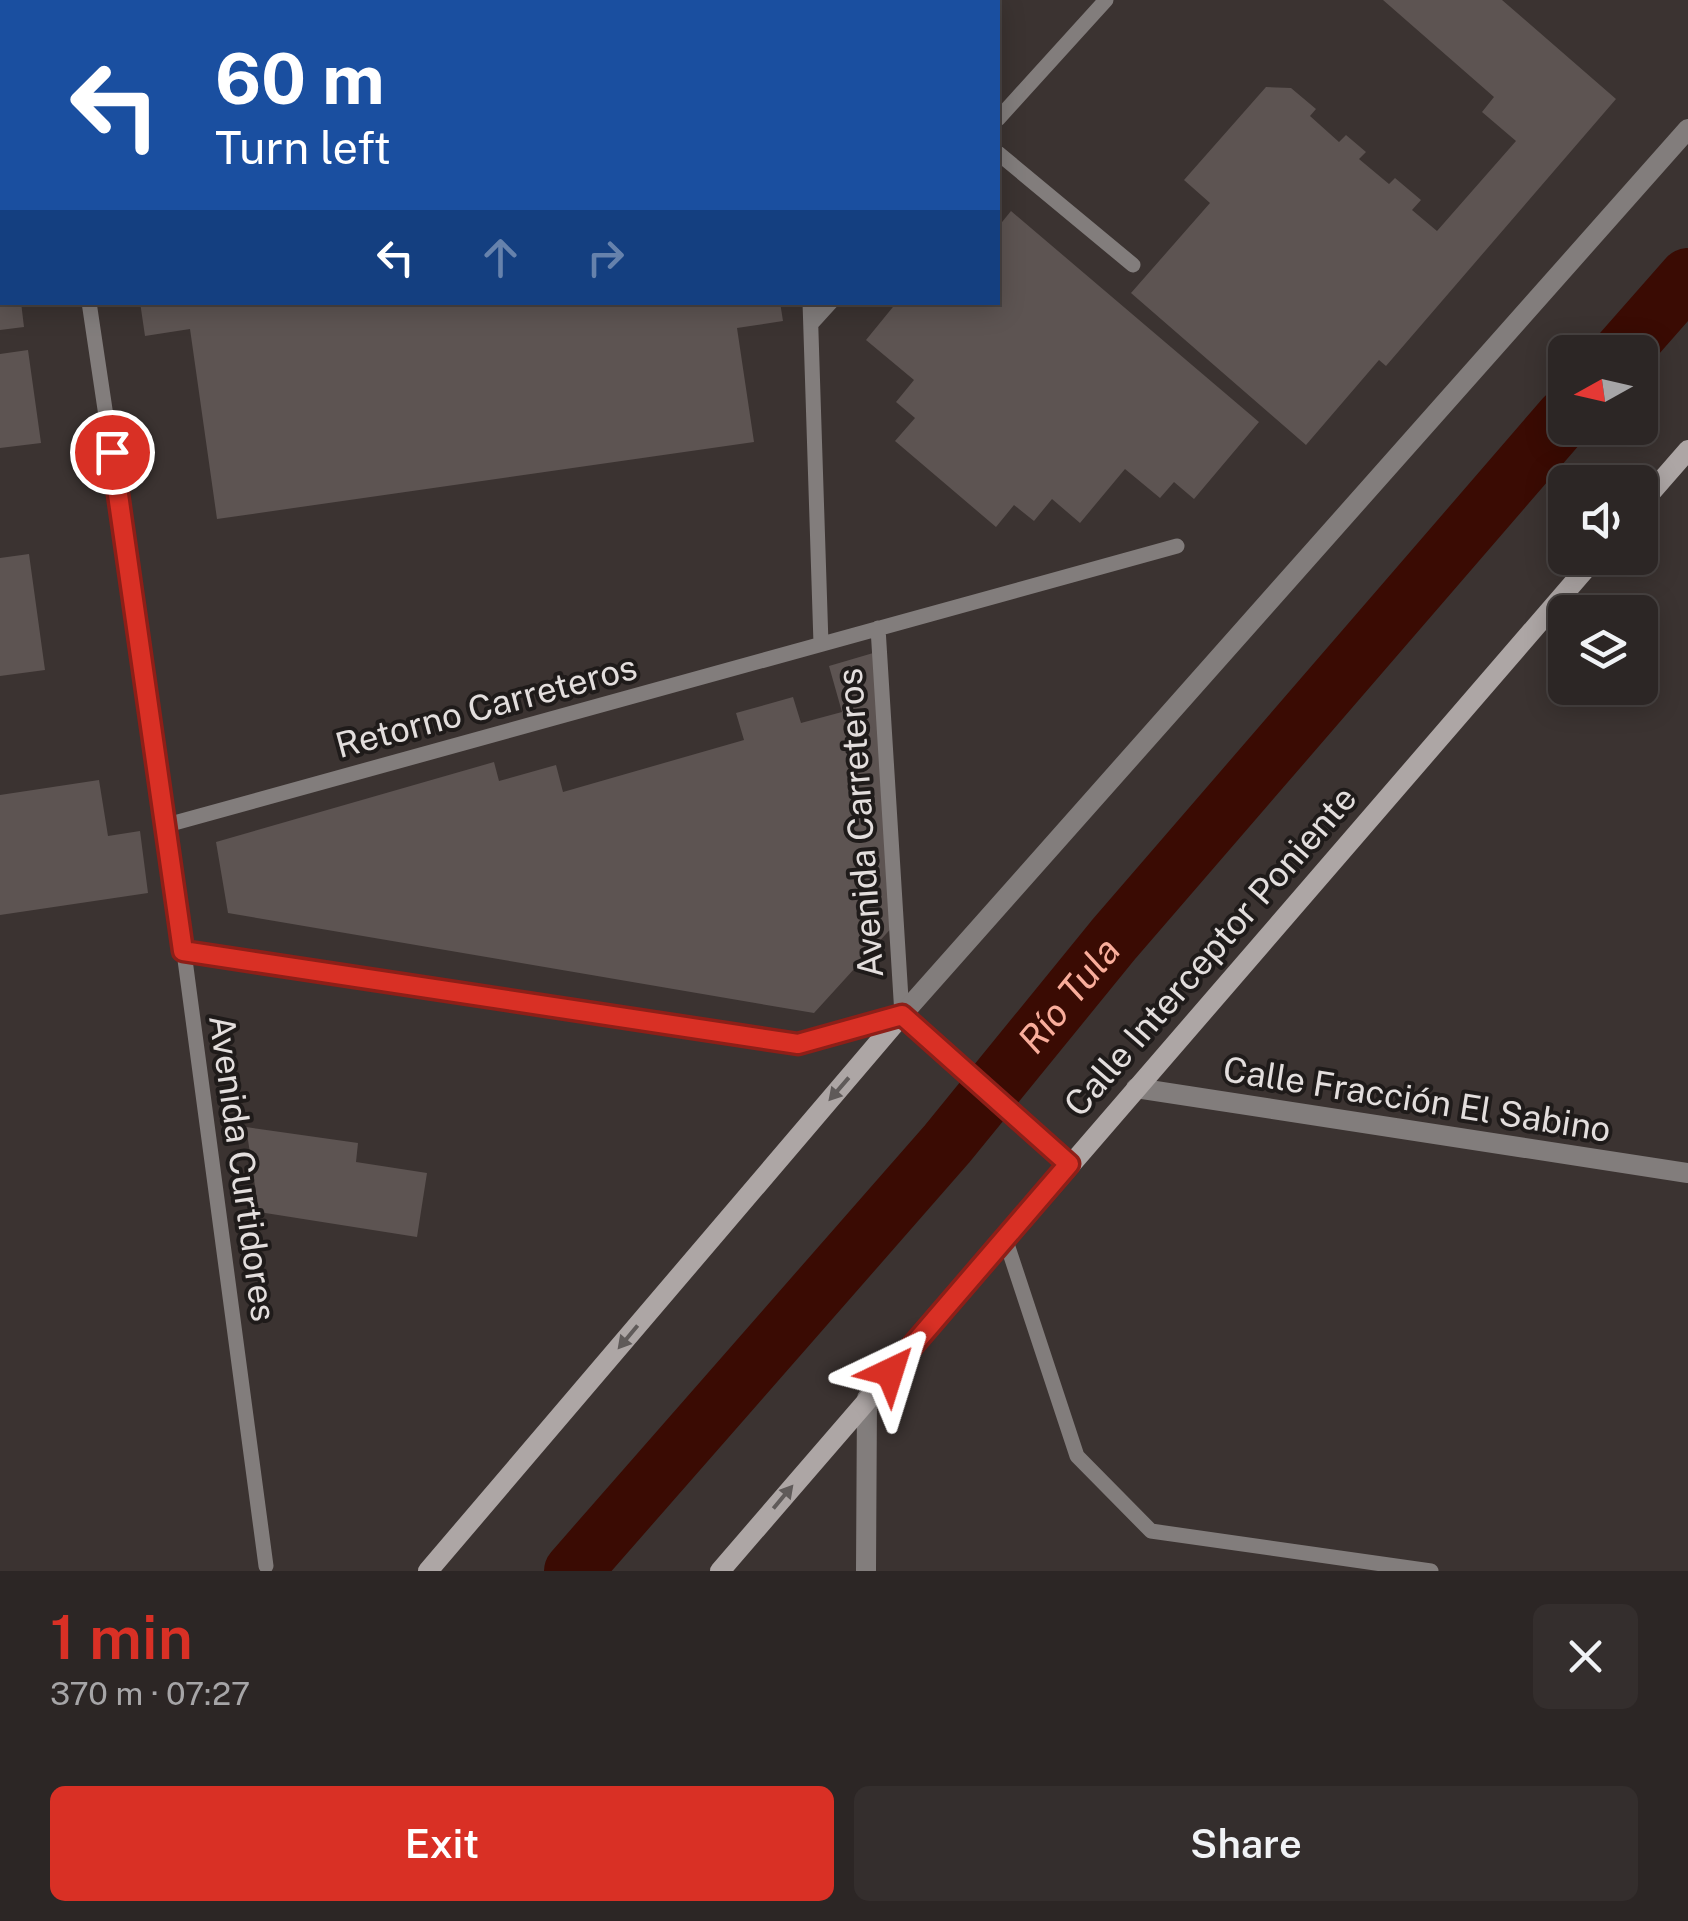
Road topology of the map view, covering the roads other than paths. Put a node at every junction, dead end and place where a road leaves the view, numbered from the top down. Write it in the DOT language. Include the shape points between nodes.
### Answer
graph roads {
  1 [pos="1106,0"];
  2 [pos="1000,117"];
  3 [pos="1688,128"];
  4 [pos="1000,154"];
  5 [pos="1133,265"];
  6 [pos="89,305"];
  7 [pos="810,305"];
  8 [pos="827,305"];
  9 [pos="810,324"];
  10 [pos="1688,450"];
  11 [pos="1658,484"];
  12 [pos="1178,546"];
  13 [pos="1580,575"];
  14 [pos="878,628"];
  15 [pos="821,644"];
  16 [pos="166,825"];
  17 [pos="183,951"];
  18 [pos="902,1015"];
  19 [pos="1136,1088"];
  20 [pos="1069,1164"];
  21 [pos="1688,1173"];
  22 [pos="1005,1238"];
  23 [pos="867,1398"];
  24 [pos="266,1566"];
  25 [pos="428,1571"];
  26 [pos="720,1571"];
  27 [pos="866,1571"];
  28 [pos="1431,1571"];
  1 -- 2 [label="lane"];
  3 -- 18 [label="street"];
  4 -- 5 [label="lane"];
  6 -- 16 [label="lane, Avenida Curtidores"];
  7 -- 9 [label="lane, Avenida Carreteros"];
  8 -- 9 [label="lane"];
  9 -- 15 [label="lane, Avenida Carreteros"];
  10 -- 11 [label="main road"];
  12 -- 14 [label="lane, Retorno Carreteros"];
  13 -- 19 [label="main road, Calle Interceptor Poniente"];
  14 -- 15 [label="lane, Retorno Carreteros"];
  14 -- 18 [label="lane, Avenida Carreteros"];
  15 -- 16 [label="lane, Retorno Carreteros"];
  16 -- 17 [label="lane, Avenida Curtidores"];
  17 -- 18 [label="lane" via="798,1044"];
  17 -- 24 [label="lane, Avenida Curtidores"];
  18 -- 20 [label="main road"];
  18 -- 25 [label="main road, one-way"];
  19 -- 20 [label="main road, Calle Interceptor Poniente"];
  19 -- 21 [label="street, Calle Fracción El Sabino"];
  20 -- 22 [label="main road, Calle Interceptor Poniente"];
  22 -- 23 [label="main road, Calle Interceptor Poniente"];
  22 -- 28 [label="lane" via="1077,1456 1151,1531"];
  26 -- 23 [label="main road, Calle Interceptor Poniente, one-way"];
  23 -- 27 [label="street"];
}
